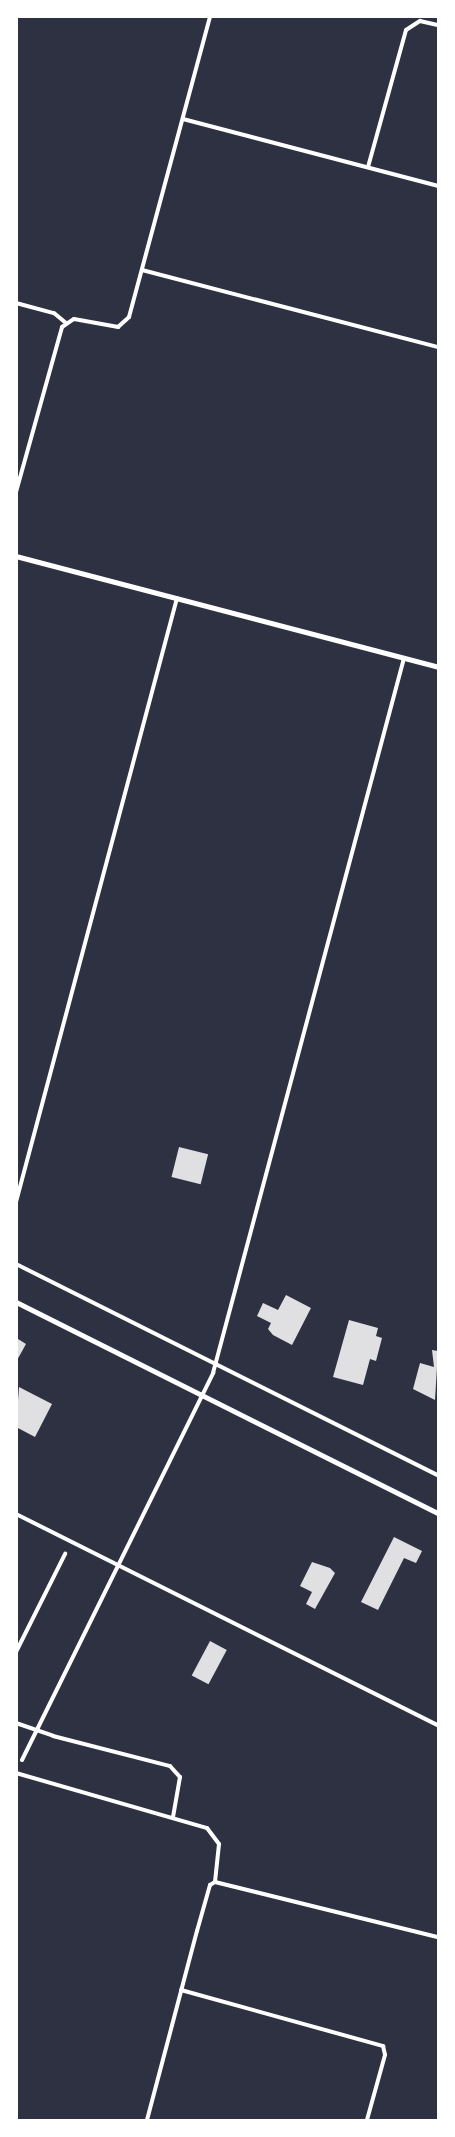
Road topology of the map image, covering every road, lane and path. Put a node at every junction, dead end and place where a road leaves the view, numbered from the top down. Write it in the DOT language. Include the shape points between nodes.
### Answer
graph roads {
  1 [pos="210,16"];
  2 [pos="438,25"];
  3 [pos="183,119"];
  4 [pos="368,167"];
  5 [pos="438,186"];
  6 [pos="142,270"];
  7 [pos="16,303"];
  8 [pos="66,323"];
  9 [pos="438,347"];
  10 [pos="16,492"];
  11 [pos="16,556"];
  12 [pos="177,598"];
  13 [pos="404,658"];
  14 [pos="438,667"];
  15 [pos="16,1202"];
  16 [pos="16,1264"];
  17 [pos="16,1302"];
  18 [pos="215,1365"];
  19 [pos="204,1396"];
  20 [pos="438,1475"];
  21 [pos="438,1513"];
  22 [pos="16,1514"];
  23 [pos="65,1554"];
  24 [pos="120,1566"];
  25 [pos="16,1652"];
  26 [pos="16,1723"];
  27 [pos="438,1725"];
  28 [pos="39,1728"];
  29 [pos="22,1760"];
  30 [pos="16,1773"];
  31 [pos="173,1816"];
  32 [pos="215,1882"];
  33 [pos="438,1938"];
  34 [pos="181,1990"];
  35 [pos="147,2121"];
  36 [pos="367,2121"];
  1 -- 3 [label="street"];
  2 -- 4 [label="street" via="420,21 405,30"];
  3 -- 4 [label="street"];
  3 -- 6 [label="street"];
  4 -- 5 [label="street"];
  6 -- 8 [label="street" via="125,323 112,328 79,319"];
  6 -- 9 [label="street"];
  7 -- 8 [label="street" via="54,313"];
  8 -- 10 [label="street" via="59,333"];
  11 -- 12 [label="street"];
  12 -- 13 [label="street"];
  12 -- 15 [label="street"];
  13 -- 14 [label="street"];
  13 -- 18 [label="street"];
  16 -- 18 [label="street"];
  17 -- 19 [label="main road"];
  18 -- 19 [label="street"];
  18 -- 20 [label="street"];
  19 -- 21 [label="main road"];
  19 -- 24 [label="street"];
  22 -- 24 [label="street"];
  23 -- 25 [label="street"];
  24 -- 27 [label="street"];
  24 -- 28 [label="street"];
  26 -- 28 [label="street"];
  28 -- 29 [label="street"];
  28 -- 31 [label="street" via="53,1736 170,1766 180,1777"];
  30 -- 31 [label="street"];
  31 -- 32 [label="street" via="202,1825 216,1835 219,1847"];
  32 -- 33 [label="street"];
  32 -- 34 [label="street" via="210,1886"];
  34 -- 35 [label="street"];
  34 -- 36 [label="street" via="384,2047"];
}
